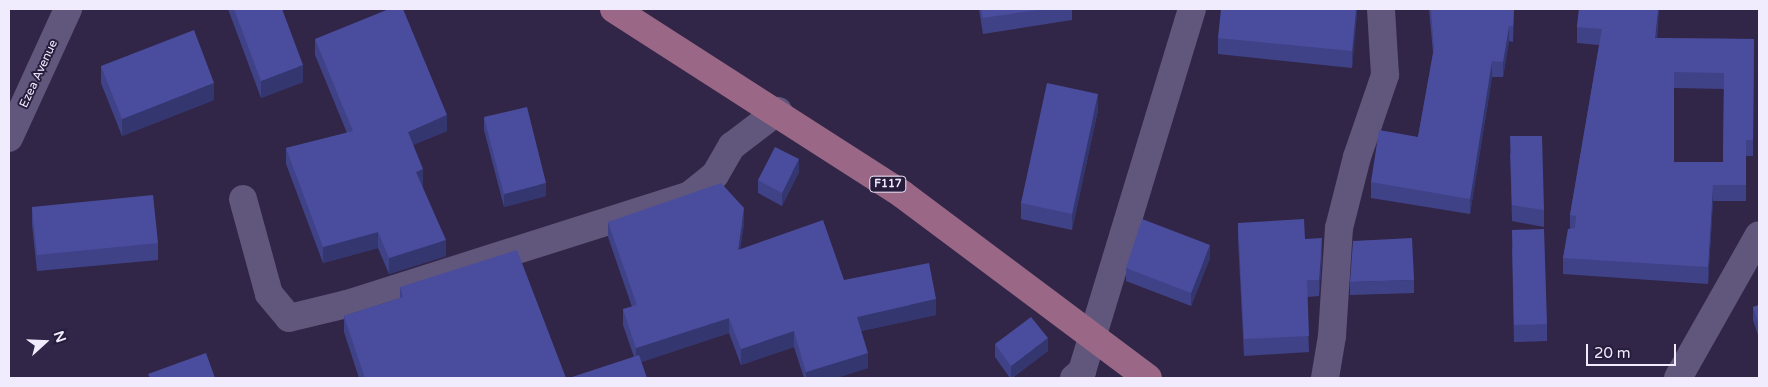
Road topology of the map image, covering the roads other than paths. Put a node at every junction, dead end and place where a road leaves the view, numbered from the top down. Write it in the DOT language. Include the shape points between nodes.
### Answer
graph roads {
  1 [pos="68,9"];
  2 [pos="614,9"];
  3 [pos="1192,9"];
  4 [pos="1381,9"];
  5 [pos="778,111"];
  6 [pos="9,138"];
  7 [pos="244,199"];
  8 [pos="1759,235"];
  9 [pos="1092,335"];
  10 [pos="1074,378"];
  11 [pos="1148,378"];
  12 [pos="1325,378"];
  13 [pos="1678,378"];
  1 -- 6 [label="street, Ezea Avenue"];
  2 -- 5 [label="main road, F117"];
  3 -- 9 [label="street"];
  4 -- 12 [label="street" via="1385,75 1357,156 1339,228 1332,336"];
  5 -- 7 [label="street" via="732,146 715,175 690,195 347,304 288,318 269,294"];
  5 -- 9 [label="main road, F117" via="902,194"];
  8 -- 13 [label="street"];
  9 -- 10 [label="street" via="1082,371"];
  9 -- 11 [label="main road, F117"];
}
